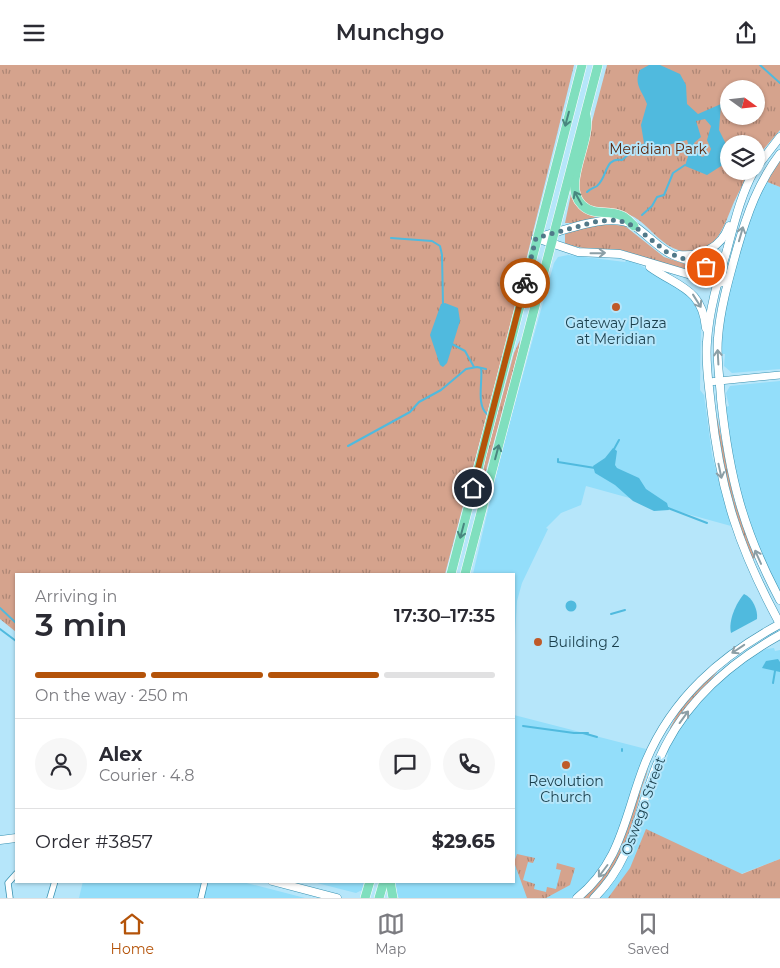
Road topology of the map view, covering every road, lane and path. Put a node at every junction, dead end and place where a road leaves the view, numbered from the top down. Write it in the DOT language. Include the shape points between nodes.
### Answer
graph roads {
  1 [pos="582,65"];
  2 [pos="598,65"];
  3 [pos="586,113"];
  4 [pos="780,137"];
  5 [pos="780,154"];
  6 [pos="765,157"];
  7 [pos="749,180"];
  8 [pos="750,180"];
  9 [pos="634,226"];
  10 [pos="554,233"];
  11 [pos="536,238"];
  12 [pos="552,245"];
  13 [pos="668,253"];
  14 [pos="645,263"];
  15 [pos="720,273"];
  16 [pos="729,281"];
  17 [pos="718,283"];
  18 [pos="707,341"];
  19 [pos="780,375"];
  20 [pos="720,381"];
  21 [pos="708,382"];
  22 [pos="451,573"];
  23 [pos="465,573"];
  24 [pos="780,600"];
  25 [pos="780,624"];
  26 [pos="780,635"];
  27 [pos="15,838"];
  28 [pos="0,840"];
  29 [pos="15,875"];
  30 [pos="54,883"];
  31 [pos="205,883"];
  32 [pos="280,883"];
  33 [pos="369,883"];
  34 [pos="383,883"];
  35 [pos="390,883"];
  36 [pos="10,898"];
  37 [pos="50,898"];
  38 [pos="201,898"];
  39 [pos="337,898"];
  40 [pos="365,898"];
  41 [pos="379,898"];
  42 [pos="394,898"];
  43 [pos="577,898"];
  44 [pos="594,898"];
  1 -- 11 [label="main road, one-way"];
  2 -- 3 [label="main road"];
  9 -- 3 [label="main road, one-way" via="620,215 588,210 575,196 574,183 589,127"];
  3 -- 10 [label="main road"];
  4 -- 6 [label="main road"];
  16 -- 5 [label="main road, one-way" via="751,204"];
  7 -- 13 [label="main road" via="727,232 718,244 696,255"];
  8 -- 15 [label="main road"];
  9 -- 10 [label="main road" via="607,219"];
  9 -- 13 [label="main road"];
  10 -- 11 [label="main road"];
  10 -- 12 [label="main road"];
  11 -- 12 [label="main road"];
  11 -- 22 [label="main road, one-way"];
  12 -- 14 [label="main road, one-way" via="578,252 620,254"];
  23 -- 12 [label="main road, one-way"];
  13 -- 15 [label="main road"];
  14 -- 17 [label="main road"];
  14 -- 18 [label="main road, one-way" via="694,295 703,312"];
  15 -- 16 [label="main road"];
  15 -- 17 [label="main road"];
  16 -- 17 [label="main road"];
  20 -- 16 [label="main road, one-way" via="718,337"];
  17 -- 18 [label="main road"];
  18 -- 21 [label="main road"];
  19 -- 20 [label="street"];
  20 -- 21 [label="street"];
  24 -- 20 [label="main road, one-way" via="753,544 734,489"];
  21 -- 25 [label="main road, one-way" via="716,455 727,502 745,555"];
  25 -- 43 [label="main road, Oswego Street, one-way" via="718,664 688,693 646,761 615,851 600,876"];
  44 -- 26 [label="main road, Oswego Street, one-way" via="626,854 656,766 681,721 728,668"];
  27 -- 28 [label="main road"];
  29 -- 36 [label="street" via="8,883"];
  30 -- 37 [label="street"];
  31 -- 38 [label="street"];
  32 -- 39 [label="main road"];
  33 -- 40 [label="main road"];
  34 -- 41 [label="main road"];
  35 -- 42 [label="main road"];
}
